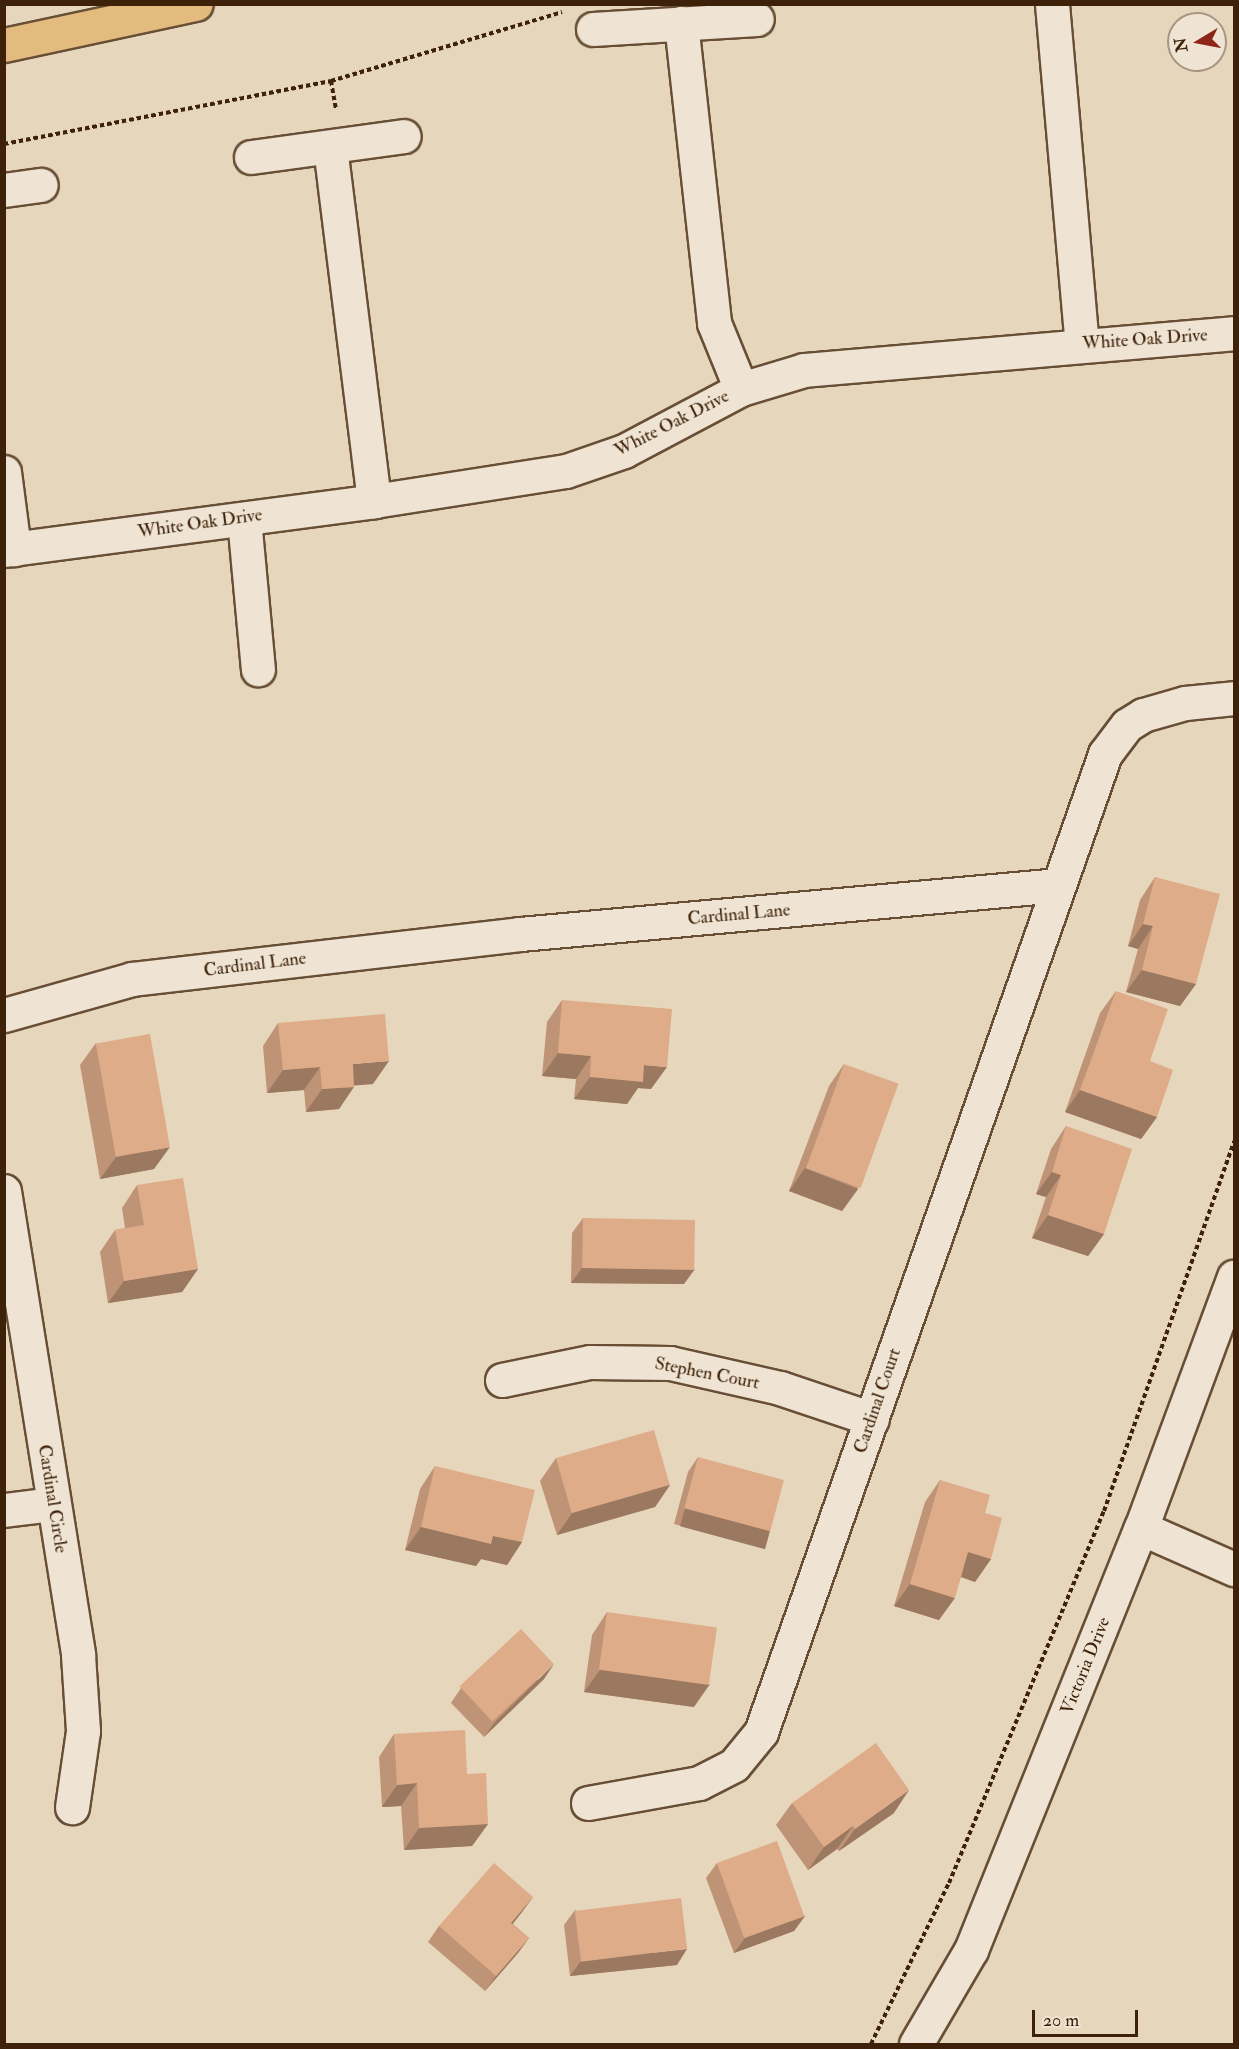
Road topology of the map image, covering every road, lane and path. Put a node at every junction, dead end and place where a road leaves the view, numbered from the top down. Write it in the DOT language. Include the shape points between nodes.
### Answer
graph roads {
  1 [pos="196,4"];
  2 [pos="1052,4"];
  3 [pos="583,19"];
  4 [pos="757,19"];
  5 [pos="681,24"];
  6 [pos="4,45"];
  7 [pos="404,136"];
  8 [pos="4,144"];
  9 [pos="330,147"];
  10 [pos="251,157"];
  11 [pos="42,184"];
  12 [pos="4,190"];
  13 [pos="1234,333"];
  14 [pos="1082,345"];
  15 [pos="741,388"];
  16 [pos="4,472"];
  17 [pos="374,501"];
  18 [pos="244,519"];
  19 [pos="9,549"];
  20 [pos="258,669"];
  21 [pos="1234,698"];
  22 [pos="1058,885"];
  23 [pos="4,1015"];
  24 [pos="1234,1141"];
  25 [pos="4,1191"];
  26 [pos="1234,1277"];
  27 [pos="502,1380"];
  28 [pos="872,1419"];
  29 [pos="52,1504"];
  30 [pos="4,1510"];
  31 [pos="1141,1528"];
  32 [pos="1234,1569"];
  33 [pos="588,1803"];
  34 [pos="72,1807"];
  35 [pos="871,2044"];
  36 [pos="916,2044"];
  1 -- 6 [label="main road"];
  2 -- 14 [label="street"];
  3 -- 5 [label="street"];
  3 -- 8 [label="path" via="331,81"];
  4 -- 5 [label="street"];
  5 -- 15 [label="street" via="714,322"];
  7 -- 9 [label="street"];
  9 -- 10 [label="street"];
  9 -- 17 [label="street"];
  11 -- 12 [label="street"];
  13 -- 14 [label="street, White Oak Drive"];
  14 -- 15 [label="street, White Oak Drive" via="804,370"];
  15 -- 17 [label="street, White Oak Drive" via="624,451 566,471"];
  16 -- 19 [label="street"];
  17 -- 18 [label="street, White Oak Drive"];
  18 -- 19 [label="street, White Oak Drive"];
  18 -- 20 [label="street"];
  21 -- 22 [label="street" via="1162,708 1127,725 1105,754"];
  22 -- 23 [label="street, Cardinal Lane" via="520,934 132,979"];
  22 -- 28 [label="street, Cardinal Court"];
  24 -- 35 [label="path" via="1100,1522 949,1883"];
  25 -- 29 [label="street, Cardinal Circle"];
  26 -- 31 [label="street, Victoria Drive"];
  27 -- 28 [label="street, Stephen Court" via="590,1362 669,1363 780,1388"];
  28 -- 33 [label="street, Cardinal Court" via="773,1705 749,1749 734,1765 699,1783"];
  29 -- 30 [label="street"];
  29 -- 34 [label="street, Cardinal Circle" via="82,1697 83,1731"];
  31 -- 32 [label="street"];
  31 -- 36 [label="street, Victoria Drive" via="971,1950"];
}
